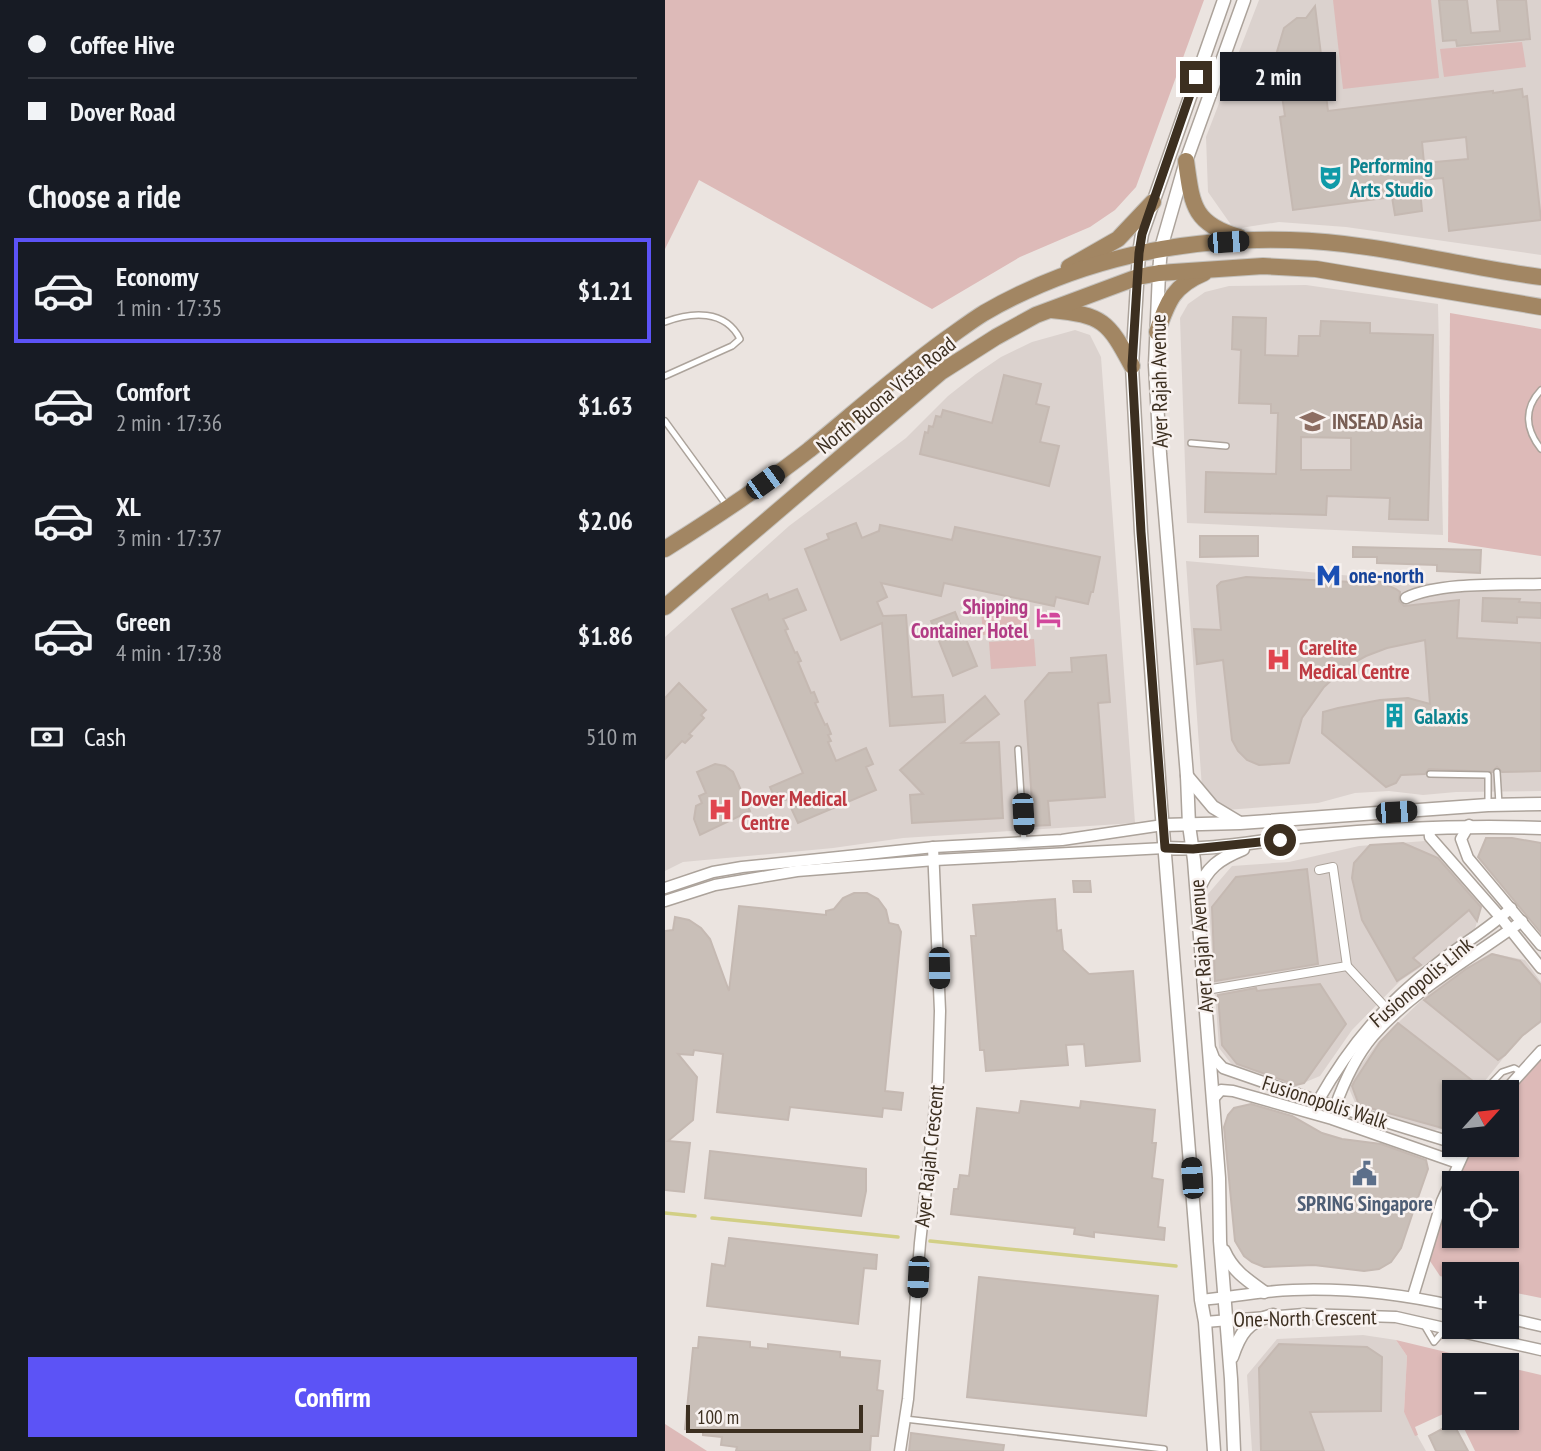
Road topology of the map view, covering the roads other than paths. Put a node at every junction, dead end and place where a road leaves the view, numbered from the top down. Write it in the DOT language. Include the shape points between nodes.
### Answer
graph roads {
  1 [pos="1224,0"];
  2 [pos="1244,0"];
  3 [pos="1187,161"];
  4 [pos="1153,202"];
  5 [pos="1248,240"];
  6 [pos="1161,248"];
  7 [pos="1139,253"];
  8 [pos="1213,269"];
  9 [pos="1159,273"];
  10 [pos="1138,277"];
  11 [pos="1541,277"];
  12 [pos="1024,292"];
  13 [pos="1541,307"];
  14 [pos="1049,310"];
  15 [pos="665,322"];
  16 [pos="1157,332"];
  17 [pos="1132,366"];
  18 [pos="665,376"];
  19 [pos="1541,390"];
  20 [pos="665,421"];
  21 [pos="1191,443"];
  22 [pos="1226,446"];
  23 [pos="1541,449"];
  24 [pos="729,509"];
  25 [pos="665,549"];
  26 [pos="1541,584"];
  27 [pos="1406,598"];
  28 [pos="665,607"];
  29 [pos="1018,750"];
  30 [pos="1497,772"];
  31 [pos="1430,774"];
  32 [pos="1187,776"];
  33 [pos="1541,804"];
  34 [pos="1161,805"];
  35 [pos="1493,805"];
  36 [pos="1240,823"];
  37 [pos="1163,825"];
  38 [pos="1189,825"];
  39 [pos="1469,825"];
  40 [pos="1138,827"];
  41 [pos="1429,828"];
  42 [pos="1541,828"];
  43 [pos="1024,842"];
  44 [pos="1253,845"];
  45 [pos="933,847"];
  46 [pos="1165,848"];
  47 [pos="1193,849"];
  48 [pos="935,860"];
  49 [pos="1319,870"];
  50 [pos="1493,887"];
  51 [pos="665,888"];
  52 [pos="1197,898"];
  53 [pos="665,901"];
  54 [pos="1511,908"];
  55 [pos="1501,918"];
  56 [pos="1522,921"];
  57 [pos="1511,929"];
  58 [pos="1533,935"];
  59 [pos="1541,945"];
  60 [pos="1347,966"];
  61 [pos="1541,968"];
  62 [pos="1212,989"];
  63 [pos="1386,1008"];
  64 [pos="1208,1044"];
  65 [pos="1541,1051"];
  66 [pos="1521,1072"];
  67 [pos="1494,1080"];
  68 [pos="1514,1080"];
  69 [pos="1213,1099"];
  70 [pos="1318,1101"];
  71 [pos="1335,1107"];
  72 [pos="1442,1139"];
  73 [pos="1459,1157"];
  74 [pos="1458,1163"];
  75 [pos="1220,1241"];
  76 [pos="1264,1292"];
  77 [pos="1413,1296"];
  78 [pos="1224,1298"];
  79 [pos="1201,1300"];
  80 [pos="1442,1303"];
  81 [pos="1273,1315"];
  82 [pos="1225,1319"];
  83 [pos="1519,1321"];
  84 [pos="1205,1322"];
  85 [pos="1541,1326"];
  86 [pos="1541,1349"];
  87 [pos="1229,1364"];
  88 [pos="905,1419"];
  89 [pos="1164,1449"];
  90 [pos="900,1451"];
  91 [pos="1214,1451"];
  92 [pos="1234,1451"];
  1 -- 4 [label="street, Ayer Rajah Avenue"];
  2 -- 3 [label="street, Ayer Rajah Avenue"];
  3 -- 5 [label="main road" via="1192,202 1204,220"];
  3 -- 6 [label="street, Ayer Rajah Avenue"];
  4 -- 7 [label="street, Ayer Rajah Avenue"];
  4 -- 12 [label="main road" via="1118,239"];
  5 -- 6 [label="main road, North Buona Vista Road"];
  5 -- 11 [label="main road, North Buona Vista Road" via="1342,243"];
  6 -- 7 [label="main road, North Buona Vista Road"];
  6 -- 9 [label="street, Ayer Rajah Avenue"];
  7 -- 10 [label="street, Ayer Rajah Avenue"];
  7 -- 12 [label="main road, North Buona Vista Road"];
  8 -- 9 [label="main road, North Buona Vista Road"];
  8 -- 13 [label="main road, North Buona Vista Road" via="1316,270"];
  8 -- 16 [label="main road" via="1172,294"];
  9 -- 10 [label="main road, North Buona Vista Road"];
  9 -- 16 [label="street, Ayer Rajah Avenue"];
  10 -- 14 [label="main road, North Buona Vista Road"];
  10 -- 17 [label="street, Ayer Rajah Avenue"];
  12 -- 24 [label="main road, North Buona Vista Road" via="982,314 927,353"];
  14 -- 17 [label="main road" via="1092,316 1108,325"];
  14 -- 28 [label="main road, North Buona Vista Road" via="941,372"];
  15 -- 18 [label="lane" via="685,314 710,316 735,329 740,339"];
  16 -- 32 [label="street, Ayer Rajah Avenue" via="1160,454"];
  17 -- 34 [label="street, Ayer Rajah Avenue"];
  19 -- 23 [label="lane" via="1530,408 1528,423"];
  20 -- 24 [label="lane"];
  21 -- 22 [label="lane"];
  24 -- 25 [label="main road, North Buona Vista Road"];
  26 -- 27 [label="street" via="1459,587"];
  29 -- 43 [label="lane"];
  30 -- 35 [label="lane"];
  31 -- 35 [label="lane" via="1487,775"];
  32 -- 36 [label="street" via="1213,807"];
  32 -- 38 [label="street, Ayer Rajah Avenue"];
  33 -- 35 [label="street"];
  34 -- 37 [label="street, Ayer Rajah Avenue"];
  34 -- 40 [label="street"];
  35 -- 36 [label="street"];
  36 -- 38 [label="street"];
  37 -- 38 [label="street"];
  37 -- 40 [label="street"];
  37 -- 46 [label="street, Ayer Rajah Avenue"];
  38 -- 47 [label="street, Ayer Rajah Avenue"];
  39 -- 41 [label="street"];
  39 -- 42 [label="street"];
  39 -- 50 [label="street" via="1461,839 1464,848"];
  40 -- 43 [label="street"];
  41 -- 44 [label="street" via="1308,836"];
  41 -- 55 [label="street" via="1430,837"];
  43 -- 45 [label="street"];
  44 -- 47 [label="street"];
  44 -- 52 [label="street" via="1220,859 1202,881"];
  45 -- 48 [label="street, Ayer Rajah Crescent"];
  45 -- 51 [label="street" via="742,867"];
  46 -- 47 [label="street"];
  46 -- 48 [label="street"];
  46 -- 79 [label="street, Ayer Rajah Avenue"];
  47 -- 52 [label="street, Ayer Rajah Avenue"];
  48 -- 53 [label="street" via="797,871 715,885"];
  48 -- 88 [label="street, Ayer Rajah Crescent" via="938,1082"];
  49 -- 60 [label="street" via="1333,867"];
  50 -- 54 [label="street"];
  50 -- 58 [label="lane"];
  52 -- 64 [label="street, Ayer Rajah Avenue"];
  54 -- 55 [label="street, Fusionopolis Link"];
  54 -- 56 [label="street"];
  55 -- 57 [label="street"];
  55 -- 63 [label="street, Fusionopolis Link"];
  56 -- 57 [label="street, Fusionopolis Link"];
  56 -- 58 [label="street"];
  57 -- 61 [label="street"];
  57 -- 71 [label="street, Fusionopolis Link" via="1421,993 1372,1037 1351,1069"];
  58 -- 59 [label="street"];
  60 -- 62 [label="street"];
  60 -- 63 [label="street"];
  63 -- 70 [label="street, Fusionopolis Link" via="1359,1036"];
  64 -- 69 [label="street, Ayer Rajah Avenue"];
  64 -- 70 [label="street, Fusionopolis Walk" via="1223,1068"];
  65 -- 66 [label="street"];
  66 -- 67 [label="lane" via="1514,1068"];
  66 -- 68 [label="street"];
  69 -- 74 [label="street, Fusionopolis Walk" via="1221,1090 1233,1091 1332,1119"];
  69 -- 75 [label="street, Ayer Rajah Avenue"];
  70 -- 71 [label="street, Fusionopolis Walk"];
  71 -- 72 [label="street, Fusionopolis Walk"];
  73 -- 74 [label="street"];
  74 -- 77 [label="street"];
  75 -- 76 [label="street" via="1230,1263"];
  75 -- 78 [label="street, Ayer Rajah Avenue"];
  76 -- 77 [label="street, One-North Crescent"];
  76 -- 78 [label="street, One-North Crescent"];
  77 -- 80 [label="street, One-North Crescent"];
  78 -- 79 [label="street, One-North Crescent"];
  78 -- 82 [label="street, Ayer Rajah Avenue"];
  79 -- 84 [label="street, Ayer Rajah Avenue"];
  81 -- 82 [label="street, One-North Crescent"];
  81 -- 86 [label="street, One-North Crescent" via="1396,1317"];
  81 -- 87 [label="street" via="1239,1335"];
  82 -- 84 [label="street, One-North Crescent"];
  82 -- 87 [label="street, Ayer Rajah Avenue"];
  83 -- 85 [label="street"];
  84 -- 91 [label="street, Ayer Rajah Avenue"];
  87 -- 92 [label="street, Ayer Rajah Avenue"];
  88 -- 89 [label="lane"];
  88 -- 90 [label="street, Ayer Rajah Crescent"];
}
